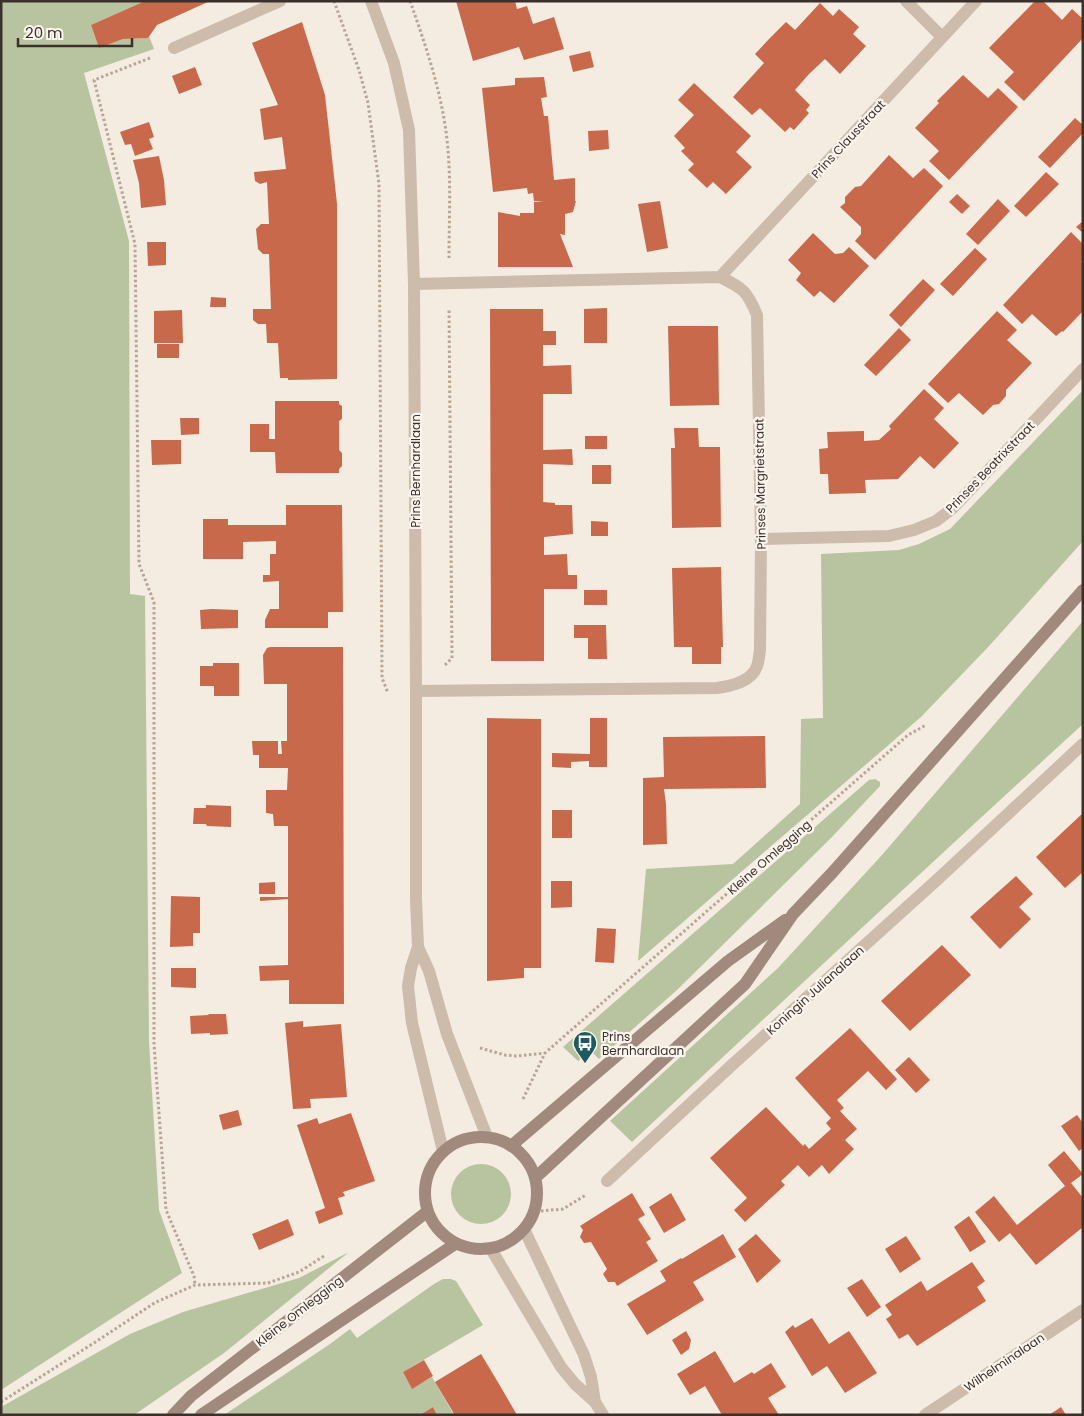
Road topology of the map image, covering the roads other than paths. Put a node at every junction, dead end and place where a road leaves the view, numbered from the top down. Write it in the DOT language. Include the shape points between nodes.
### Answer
graph roads {
  1 [pos="280,1"];
  2 [pos="371,1"];
  3 [pos="906,1"];
  4 [pos="976,1"];
  5 [pos="942,37"];
  6 [pos="174,48"];
  7 [pos="720,277"];
  8 [pos="414,284"];
  9 [pos="1083,369"];
  10 [pos="761,539"];
  11 [pos="1083,590"];
  12 [pos="416,692"];
  13 [pos="1083,744"];
  14 [pos="793,914"];
  15 [pos="418,947"];
  16 [pos="487,1137"];
  17 [pos="507,1143"];
  18 [pos="443,1151"];
  19 [pos="535,1178"];
  20 [pos="607,1181"];
  21 [pos="428,1211"];
  22 [pos="524,1229"];
  23 [pos="456,1244"];
  24 [pos="491,1248"];
  25 [pos="1083,1310"];
  26 [pos="596,1402"];
  27 [pos="173,1415"];
  28 [pos="201,1415"];
  29 [pos="603,1415"];
  30 [pos="925,1415"];
  1 -- 6 [label="street"];
  2 -- 8 [label="street, Prins Bernhardlaan" via="394,63 409,130"];
  3 -- 5 [label="street"];
  4 -- 5 [label="street, Prins Clausstraat"];
  5 -- 7 [label="street, Prins Clausstraat"];
  7 -- 8 [label="street"];
  7 -- 10 [label="street, Prinses Margrietstraat" via="740,287 751,300 757,315"];
  8 -- 12 [label="street, Prins Bernhardlaan"];
  9 -- 10 [label="street, Prinses Beatrixstraat" via="954,508 936,521 888,536"];
  10 -- 12 [label="street, Prinses Margrietstraat" via="757,667 748,678 732,686"];
  11 -- 14 [label="street"];
  12 -- 15 [label="street, Prins Bernhardlaan"];
  13 -- 20 [label="street, Koningin Julianalaan"];
  14 -- 17 [label="street" via="728,961"];
  14 -- 19 [label="street" via="745,984"];
  15 -- 16 [label="street, Prins Bernhardlaan"];
  15 -- 18 [label="street, Prins Bernhardlaan" via="408,986 412,1023"];
  16 -- 17 [label="street"];
  16 -- 18 [label="street" via="458,1142"];
  17 -- 19 [label="street" via="527,1160"];
  18 -- 21 [label="street" via="426,1179 424,1194"];
  19 -- 22 [label="street" via="537,1198"];
  21 -- 23 [label="street" via="441,1233"];
  21 -- 27 [label="street, Kleine Omlegging" via="191,1396"];
  22 -- 24 [label="street" via="508,1242"];
  22 -- 26 [label="street" via="584,1355"];
  23 -- 24 [label="street" via="473,1249"];
  23 -- 28 [label="street"];
  24 -- 26 [label="street" via="561,1367"];
  25 -- 30 [label="street, Wilhelminalaan"];
  26 -- 29 [label="street"];
}
